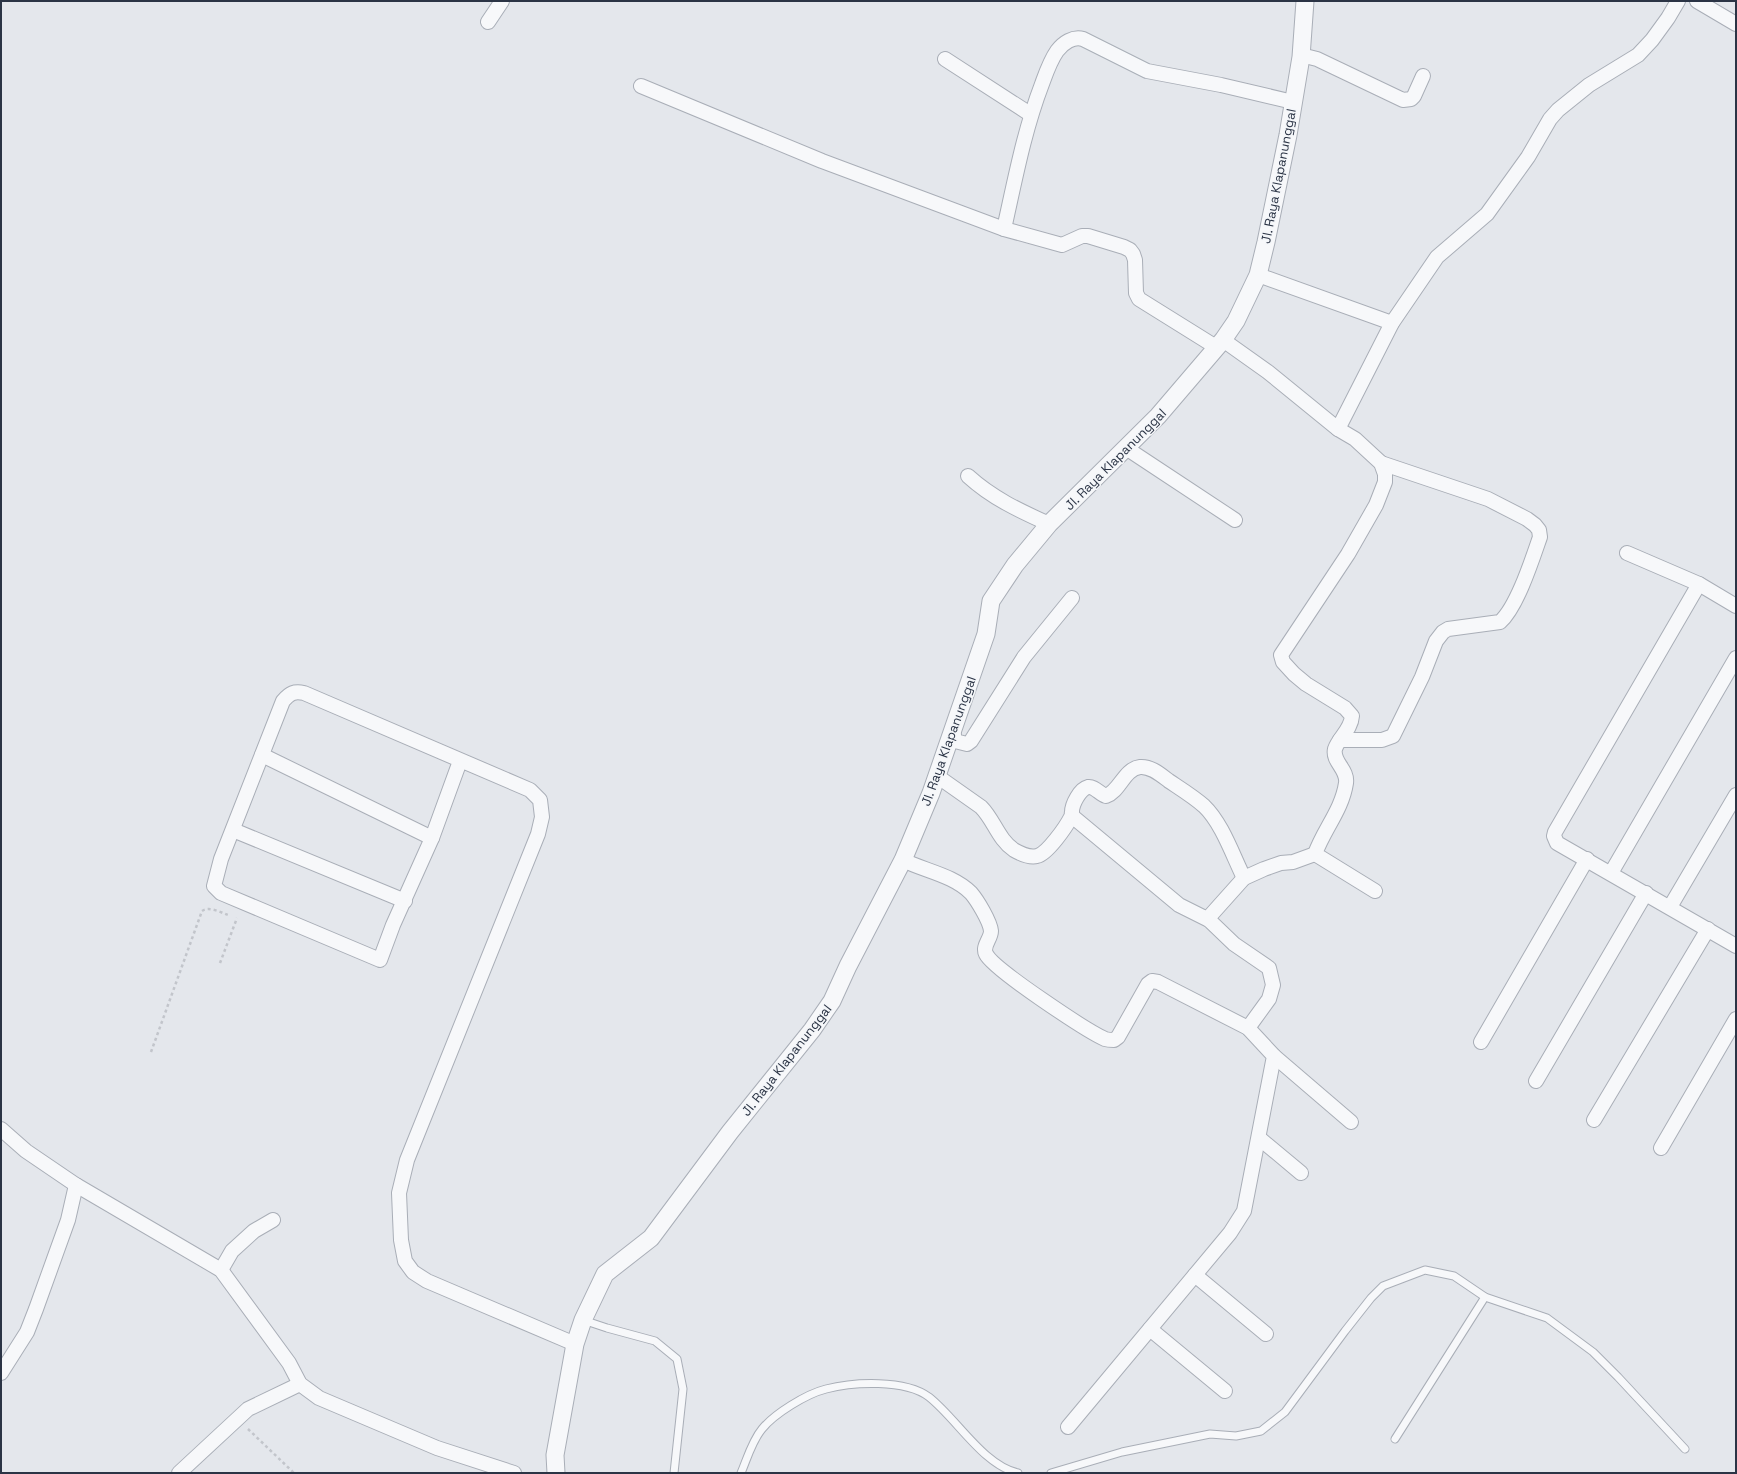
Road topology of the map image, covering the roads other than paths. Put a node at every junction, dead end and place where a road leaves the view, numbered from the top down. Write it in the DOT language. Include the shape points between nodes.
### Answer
graph roads {
  1 [pos="502,1"];
  2 [pos="1305,1"];
  3 [pos="1678,1"];
  4 [pos="1697,1"];
  5 [pos="488,22"];
  6 [pos="1736,24"];
  7 [pos="1301,57"];
  8 [pos="946,59"];
  9 [pos="1423,76"];
  10 [pos="641,86"];
  11 [pos="1293,102"];
  12 [pos="1030,114"];
  13 [pos="1004,229"];
  14 [pos="1258,275"];
  15 [pos="1392,323"];
  16 [pos="1220,344"];
  17 [pos="1338,429"];
  18 [pos="1126,448"];
  19 [pos="1381,463"];
  20 [pos="968,476"];
  21 [pos="1235,520"];
  22 [pos="1049,524"];
  23 [pos="1627,553"];
  24 [pos="1699,584"];
  25 [pos="1072,598"];
  26 [pos="1736,606"];
  27 [pos="1736,658"];
  28 [pos="953,730"];
  29 [pos="1340,740"];
  30 [pos="262,755"];
  31 [pos="460,760"];
  32 [pos="937,776"];
  33 [pos="1736,795"];
  34 [pos="1072,816"];
  35 [pos="233,830"];
  36 [pos="432,838"];
  37 [pos="1315,854"];
  38 [pos="1587,859"];
  39 [pos="903,860"];
  40 [pos="1612,873"];
  41 [pos="1244,878"];
  42 [pos="1375,891"];
  43 [pos="1646,893"];
  44 [pos="404,901"];
  45 [pos="1670,907"];
  46 [pos="1209,920"];
  47 [pos="1708,929"];
  48 [pos="1735,942"];
  49 [pos="1736,1019"];
  50 [pos="1248,1028"];
  51 [pos="1480,1042"];
  52 [pos="1274,1056"];
  53 [pos="1536,1081"];
  54 [pos="1594,1120"];
  55 [pos="1351,1122"];
  56 [pos="1,1128"];
  57 [pos="1259,1138"];
  58 [pos="1661,1148"];
  59 [pos="1301,1173"];
  60 [pos="76,1185"];
  61 [pos="273,1220"];
  62 [pos="221,1270"];
  63 [pos="1195,1275"];
  64 [pos="1485,1297"];
  65 [pos="583,1320"];
  66 [pos="1150,1329"];
  67 [pos="1266,1334"];
  68 [pos="575,1344"];
  69 [pos="1,1373"];
  70 [pos="300,1384"];
  71 [pos="1224,1390"];
  72 [pos="1068,1426"];
  73 [pos="1395,1439"];
  74 [pos="1685,1449"];
  75 [pos="179,1473"];
  76 [pos="514,1473"];
  77 [pos="556,1473"];
  78 [pos="674,1473"];
  79 [pos="741,1473"];
  80 [pos="1018,1473"];
  81 [pos="1051,1473"];
  1 -- 5 [label="street"];
  2 -- 7 [label="street, Jl. Raya Klapanunggal"];
  3 -- 15 [label="street" via="1652,40 1638,55 1589,85 1550,119 1528,157 1487,214 1437,257"];
  4 -- 6 [label="street"];
  7 -- 9 [label="street" via="1317,59 1403,100 1414,96"];
  7 -- 11 [label="street, Jl. Raya Klapanunggal"];
  8 -- 12 [label="street"];
  10 -- 13 [label="street" via="822,161"];
  11 -- 12 [label="street" via="1147,71 1083,39 1075,38 1064,44 1050,62"];
  11 -- 14 [label="street, Jl. Raya Klapanunggal"];
  12 -- 13 [label="street"];
  13 -- 16 [label="street" via="1062,245 1088,236 1130,250 1135,260 1136,293 1139,299"];
  14 -- 15 [label="street"];
  14 -- 16 [label="street, Jl. Raya Klapanunggal" via="1236,321"];
  15 -- 17 [label="street"];
  16 -- 17 [label="street" via="1268,372"];
  16 -- 18 [label="street, Jl. Raya Klapanunggal" via="1181,391"];
  17 -- 19 [label="street" via="1355,439"];
  18 -- 21 [label="street"];
  18 -- 22 [label="street, Jl. Raya Klapanunggal"];
  19 -- 29 [label="street" via="1385,482 1376,505 1348,554 1281,655 1283,662 1306,684 1350,712 1350,726"];
  19 -- 29 [label="street" via="1488,499 1527,519 1535,525 1540,537 1506,617 1500,622 1442,632 1393,736 1382,740"];
  20 -- 22 [label="street" via="1012,508"];
  22 -- 28 [label="street, Jl. Raya Klapanunggal" via="1015,565 991,600 986,634"];
  23 -- 24 [label="street"];
  24 -- 26 [label="street"];
  24 -- 38 [label="street" via="1555,832 1556,843"];
  25 -- 28 [label="street" via="1024,657 971,741 967,744 955,741"];
  27 -- 40 [label="street"];
  28 -- 32 [label="street, Jl. Raya Klapanunggal"];
  29 -- 37 [label="street" via="1335,756 1345,772 1346,782 1340,804 1319,841"];
  30 -- 31 [label="street" via="283,701 290,694 297,692"];
  30 -- 35 [label="street"];
  30 -- 36 [label="street"];
  31 -- 36 [label="street"];
  31 -- 68 [label="street" via="530,790 540,800 542,817 538,834 407,1160 399,1193 399,1218 405,1261 413,1272 427,1281"];
  32 -- 34 [label="street" via="981,807 1001,839 1013,850 1026,856 1038,856 1051,846"];
  32 -- 39 [label="street, Jl. Raya Klapanunggal"];
  33 -- 45 [label="street"];
  34 -- 41 [label="street" via="1082,789 1089,786 1106,796 1113,794 1128,773 1134,769 1140,767 1154,770 1214,817"];
  34 -- 46 [label="street" via="1179,904"];
  35 -- 44 [label="street"];
  35 -- 44 [label="street" via="221,859 215,881 216,889 346,946 380,960"];
  36 -- 44 [label="street"];
  37 -- 41 [label="street" via="1293,862 1281,863"];
  37 -- 42 [label="street"];
  38 -- 40 [label="street"];
  38 -- 51 [label="street"];
  39 -- 50 [label="street" via="964,887 986,917 991,931 985,949 991,961 1014,980 1106,1040 1118,1037 1152,981"];
  39 -- 65 [label="street, Jl. Raya Klapanunggal" via="832,1001 812,1030 730,1132 651,1238 606,1274"];
  40 -- 43 [label="street"];
  41 -- 46 [label="street"];
  43 -- 45 [label="street"];
  43 -- 53 [label="street"];
  45 -- 47 [label="street"];
  46 -- 50 [label="street" via="1234,944 1269,968 1273,985 1269,999"];
  47 -- 48 [label="street"];
  47 -- 54 [label="street"];
  49 -- 58 [label="street"];
  50 -- 52 [label="street"];
  52 -- 55 [label="street"];
  52 -- 57 [label="street"];
  56 -- 60 [label="street" via="26,1151"];
  57 -- 59 [label="street"];
  57 -- 63 [label="street" via="1244,1211 1230,1233"];
  60 -- 62 [label="street"];
  60 -- 69 [label="street" via="68,1220 27,1332"];
  61 -- 62 [label="street" via="254,1231 232,1251"];
  62 -- 70 [label="street" via="289,1362"];
  63 -- 66 [label="street"];
  63 -- 67 [label="street"];
  64 -- 73 [label="lane"];
  64 -- 74 [label="lane" via="1547,1318 1593,1352"];
  64 -- 81 [label="lane" via="1454,1276 1425,1270 1383,1286 1345,1331 1285,1412 1261,1431 1236,1436 1210,1434 1122,1452"];
  65 -- 68 [label="street, Jl. Raya Klapanunggal"];
  65 -- 78 [label="lane" via="655,1341 677,1359 683,1389"];
  66 -- 71 [label="street"];
  66 -- 72 [label="street"];
  68 -- 77 [label="street, Jl. Raya Klapanunggal" via="555,1455"];
  70 -- 75 [label="street" via="248,1409"];
  70 -- 76 [label="street" via="319,1398 430,1445"];
  79 -- 80 [label="lane" via="762,1429 777,1414 795,1403 825,1389 888,1384 909,1387 929,1397 996,1464"];
}
